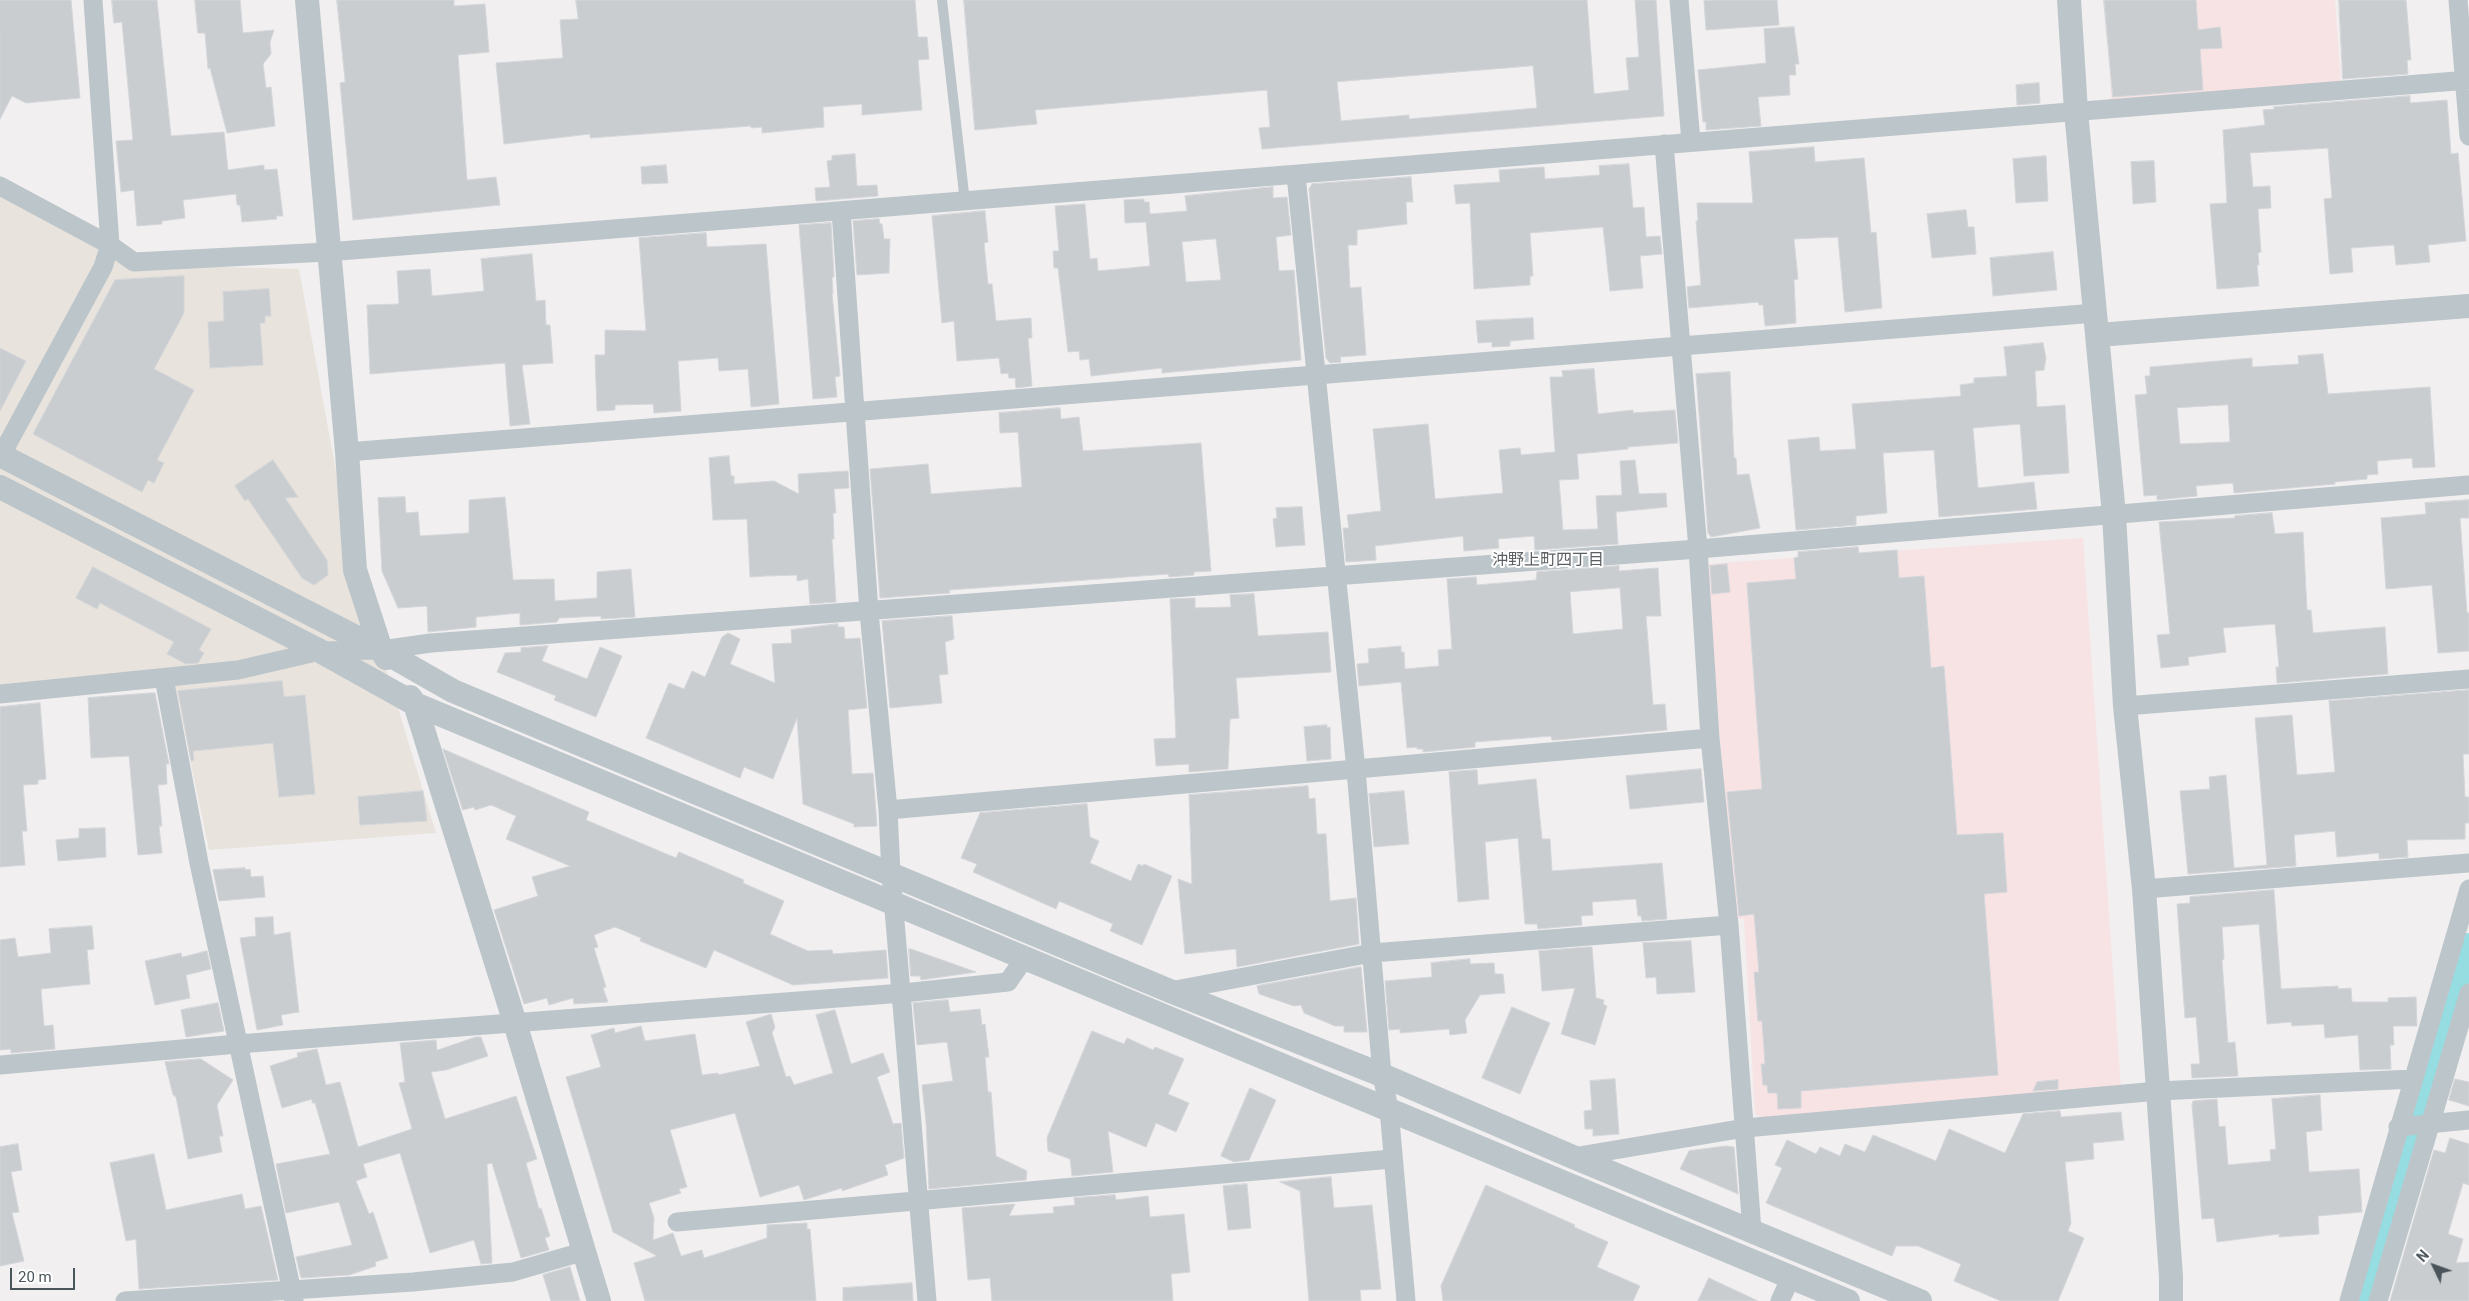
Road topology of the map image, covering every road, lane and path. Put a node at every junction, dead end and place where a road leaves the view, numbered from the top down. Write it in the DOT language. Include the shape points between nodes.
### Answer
graph roads {
  1 [pos="93,0"];
  2 [pos="306,0"];
  3 [pos="942,0"];
  4 [pos="1679,0"];
  5 [pos="2069,0"];
  6 [pos="2458,0"];
  7 [pos="2466,81"];
  8 [pos="2076,111"];
  9 [pos="2469,136"];
  10 [pos="1691,142"];
  11 [pos="1664,144"];
  12 [pos="1296,175"];
  13 [pos="0,186"];
  14 [pos="965,202"];
  15 [pos="841,211"];
  16 [pos="110,245"];
  17 [pos="328,252"];
  18 [pos="2469,306"];
  19 [pos="2097,324"];
  20 [pos="1680,345"];
  21 [pos="1317,374"];
  22 [pos="855,410"];
  23 [pos="347,452"];
  24 [pos="0,455"];
  25 [pos="2469,484"];
  26 [pos="0,487"];
  27 [pos="2114,515"];
  28 [pos="1698,548"];
  29 [pos="1336,575"];
  30 [pos="869,612"];
  31 [pos="381,650"];
  32 [pos="320,652"];
  33 [pos="164,678"];
  34 [pos="2469,679"];
  35 [pos="0,694"];
  36 [pos="415,704"];
  37 [pos="2126,706"];
  38 [pos="1710,738"];
  39 [pos="1356,770"];
  40 [pos="888,810"];
  41 [pos="2469,863"];
  42 [pos="891,874"];
  43 [pos="2144,889"];
  44 [pos="2469,890"];
  45 [pos="894,905"];
  46 [pos="1729,924"];
  47 [pos="1372,953"];
  48 [pos="1024,959"];
  49 [pos="1170,991"];
  50 [pos="903,993"];
  51 [pos="2469,993"];
  52 [pos="515,1023"];
  53 [pos="238,1044"];
  54 [pos="0,1065"];
  55 [pos="1382,1075"];
  56 [pos="2413,1079"];
  57 [pos="2158,1091"];
  58 [pos="1389,1109"];
  59 [pos="2469,1120"];
  60 [pos="2414,1125"];
  61 [pos="1745,1128"];
  62 [pos="1573,1158"];
  63 [pos="1392,1159"];
  64 [pos="918,1202"];
  65 [pos="677,1222"];
  66 [pos="1752,1231"];
  67 [pos="585,1252"];
  68 [pos="1791,1277"];
  69 [pos="293,1296"];
  70 [pos="126,1301"];
  71 [pos="599,1301"];
  72 [pos="927,1301"];
  73 [pos="1406,1301"];
  74 [pos="1780,1301"];
  75 [pos="1848,1301"];
  76 [pos="1920,1301"];
  77 [pos="2171,1301"];
  78 [pos="2349,1301"];
  79 [pos="2378,1301"];
  1 -- 16 [label="street"];
  2 -- 17 [label="street"];
  3 -- 14 [label="lane"];
  4 -- 10 [label="street"];
  5 -- 8 [label="street"];
  6 -- 7 [label="street"];
  7 -- 8 [label="street"];
  7 -- 9 [label="street"];
  8 -- 10 [label="street"];
  8 -- 19 [label="street"];
  10 -- 11 [label="street"];
  11 -- 12 [label="street"];
  11 -- 20 [label="street"];
  12 -- 14 [label="street"];
  12 -- 21 [label="street"];
  13 -- 16 [label="street"];
  14 -- 15 [label="street"];
  15 -- 17 [label="street"];
  15 -- 22 [label="street"];
  16 -- 17 [label="street" via="134,262"];
  16 -- 24 [label="street" via="103,268"];
  17 -- 23 [label="street"];
  18 -- 19 [label="street"];
  19 -- 20 [label="street"];
  19 -- 27 [label="street"];
  20 -- 21 [label="street"];
  20 -- 28 [label="street"];
  21 -- 22 [label="street"];
  21 -- 29 [label="street"];
  22 -- 23 [label="street"];
  22 -- 30 [label="street"];
  23 -- 31 [label="street" via="355,570"];
  24 -- 31 [label="street"];
  25 -- 27 [label="street"];
  26 -- 32 [label="street"];
  27 -- 28 [label="street"];
  27 -- 37 [label="street"];
  28 -- 29 [label="street"];
  28 -- 38 [label="street"];
  29 -- 30 [label="street"];
  29 -- 39 [label="street"];
  30 -- 31 [label="street" via="431,643"];
  30 -- 40 [label="street"];
  31 -- 32 [label="street"];
  31 -- 36 [label="street"];
  31 -- 42 [label="street" via="453,691"];
  32 -- 33 [label="street" via="238,670"];
  32 -- 36 [label="street"];
  33 -- 35 [label="street"];
  33 -- 53 [label="street"];
  34 -- 37 [label="street"];
  36 -- 45 [label="street"];
  36 -- 52 [label="street"];
  37 -- 43 [label="street"];
  38 -- 39 [label="street"];
  38 -- 46 [label="street"];
  39 -- 40 [label="street"];
  39 -- 47 [label="street"];
  40 -- 42 [label="street"];
  41 -- 43 [label="street"];
  42 -- 45 [label="street"];
  42 -- 49 [label="street"];
  43 -- 57 [label="street"];
  44 -- 56 [label="street"];
  45 -- 48 [label="street"];
  45 -- 50 [label="street"];
  46 -- 47 [label="street"];
  46 -- 61 [label="street"];
  47 -- 49 [label="street"];
  47 -- 55 [label="street"];
  48 -- 50 [label="street" via="1008,982"];
  48 -- 58 [label="street"];
  49 -- 55 [label="street"];
  50 -- 52 [label="street"];
  50 -- 64 [label="street"];
  51 -- 60 [label="street"];
  52 -- 53 [label="street"];
  52 -- 67 [label="street"];
  53 -- 54 [label="street"];
  53 -- 69 [label="street"];
  55 -- 58 [label="street"];
  55 -- 62 [label="street"];
  56 -- 57 [label="street"];
  56 -- 60 [label="street"];
  57 -- 61 [label="street"];
  57 -- 77 [label="street"];
  58 -- 63 [label="street"];
  58 -- 68 [label="street"];
  59 -- 60 [label="street"];
  60 -- 78 [label="street"];
  60 -- 79 [label="street"];
  61 -- 62 [label="street"];
  61 -- 66 [label="street"];
  62 -- 66 [label="street"];
  63 -- 64 [label="street"];
  63 -- 73 [label="street"];
  64 -- 65 [label="street"];
  64 -- 72 [label="street"];
  66 -- 76 [label="street"];
  67 -- 69 [label="street" via="513,1272"];
  67 -- 71 [label="street"];
  68 -- 74 [label="street"];
  68 -- 75 [label="street"];
  69 -- 70 [label="street"];
}
